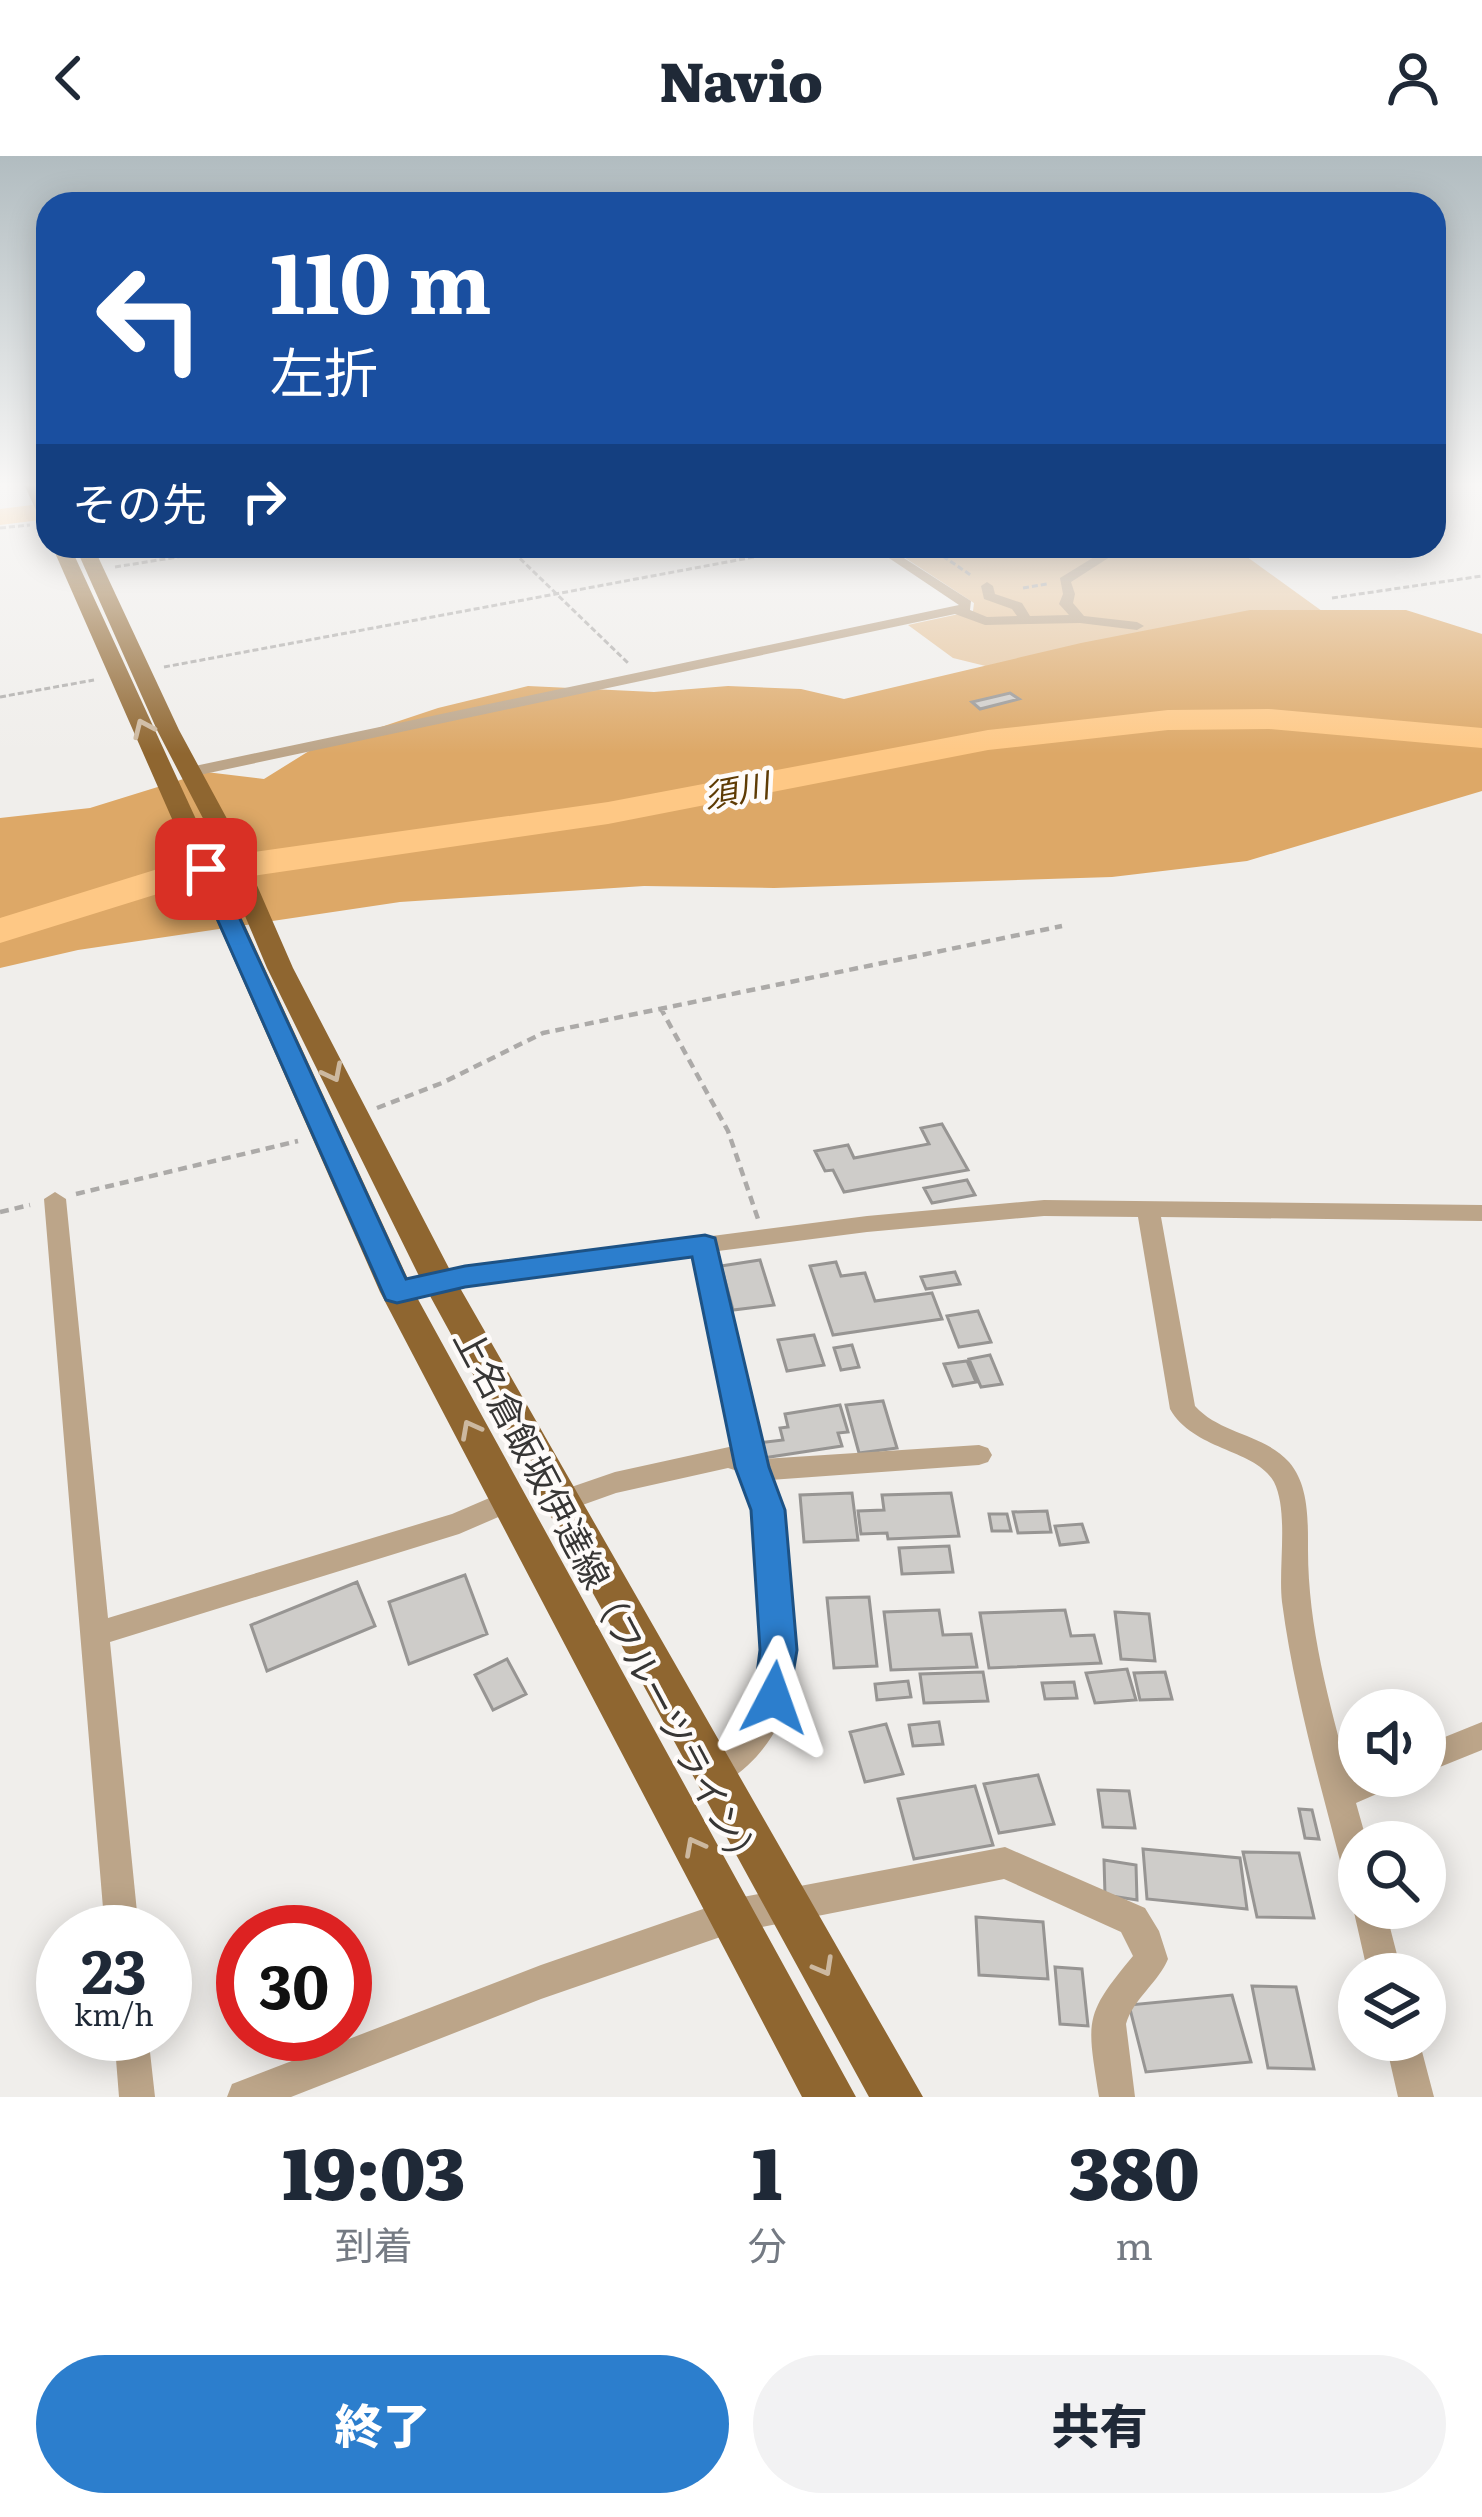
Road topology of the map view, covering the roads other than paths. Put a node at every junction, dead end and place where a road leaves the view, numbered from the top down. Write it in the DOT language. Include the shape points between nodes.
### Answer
graph roads {
  1 [pos="75,573"];
  2 [pos="96,573"];
  3 [pos="918,573"];
  4 [pos="1078,573"];
  5 [pos="987,586"];
  6 [pos="957,610"];
  7 [pos="1079,619"];
  8 [pos="1024,620"];
  9 [pos="1137,626"];
  10 [pos="130,673"];
  11 [pos="190,772"];
  12 [pos="267,970"];
  13 [pos="340,1125"];
  14 [pos="56,1199"];
  15 [pos="1148,1208"];
  16 [pos="1482,1214"];
  17 [pos="705,1245"];
  18 [pos="440,1282"];
  19 [pos="397,1292"];
  20 [pos="979,1455"];
  21 [pos="752,1467"];
  22 [pos="508,1501"];
  23 [pos="560,1502"];
  24 [pos="95,1634"];
  25 [pos="1482,1736"];
  26 [pos="1446,1751"];
  27 [pos="713,1773"];
  28 [pos="1338,1795"];
  29 [pos="788,1904"];
  30 [pos="120,1905"];
  31 [pos="732,1916"];
  32 [pos="134,2061"];
  33 [pos="1407,2061"];
  34 [pos="137,2097"];
  35 [pos="245,2097"];
  36 [pos="830,2097"];
  37 [pos="897,2097"];
  38 [pos="1117,2097"];
  39 [pos="1415,2097"];
  1 -- 10 [label="main road, 上名倉飯坂伊達線（フルーツライン）"];
  2 -- 10 [label="main road, 上名倉飯坂伊達線（フルーツライン）"];
  3 -- 6 [label="street" via="966,604"];
  4 -- 7 [label="street" via="1064,581 1066,604"];
  5 -- 8 [label="street" via="989,596 1017,607"];
  6 -- 8 [label="street" via="972,619"];
  6 -- 11 [label="street"];
  7 -- 8 [label="street"];
  7 -- 9 [label="street"];
  10 -- 11 [label="main road, 上名倉飯坂伊達線（フルーツライン）"];
  12 -- 10 [label="main road, 上名倉飯坂伊達線（フルーツライン）, one-way" via="191,835"];
  11 -- 12 [label="main road, 上名倉飯坂伊達線（フルーツライン）" via="220,828"];
  12 -- 13 [label="main road, 上名倉飯坂伊達線（フルーツライン）"];
  13 -- 18 [label="main road, 上名倉飯坂伊達線（フルーツライン）"];
  13 -- 19 [label="main road, 上名倉飯坂伊達線（フルーツライン）"];
  14 -- 24 [label="street"];
  15 -- 16 [label="street"];
  15 -- 17 [label="street" via="1044,1208"];
  15 -- 28 [label="street" via="1183,1409 1203,1429 1267,1461 1288,1484 1306,1663"];
  17 -- 18 [label="street"];
  17 -- 21 [label="street"];
  18 -- 19 [label="street"];
  18 -- 23 [label="main road, 上名倉飯坂伊達線（フルーツライン）"];
  22 -- 19 [label="main road, 上名倉飯坂伊達線（フルーツライン）, one-way"];
  20 -- 21 [label="street"];
  21 -- 23 [label="street" via="729,1457"];
  21 -- 27 [label="street" via="768,1510 774,1698 748,1742"];
  22 -- 24 [label="street"];
  31 -- 22 [label="main road, 上名倉飯坂伊達線（フルーツライン）, one-way"];
  23 -- 27 [label="main road, 上名倉飯坂伊達線（フルーツライン）"];
  24 -- 30 [label="street"];
  25 -- 26 [label="street"];
  27 -- 29 [label="main road, 上名倉飯坂伊達線（フルーツライン）"];
  29 -- 31 [label="street"];
  29 -- 37 [label="main road, 上名倉飯坂伊達線（フルーツライン）, one-way"];
  29 -- 38 [label="street" via="1005,1863 1133,1920 1151,1959 1111,2008"];
  31 -- 35 [label="street"];
  31 -- 36 [label="main road, 上名倉飯坂伊達線（フルーツライン）"];
  32 -- 34 [label="street"];
  33 -- 39 [label="street"];
}
